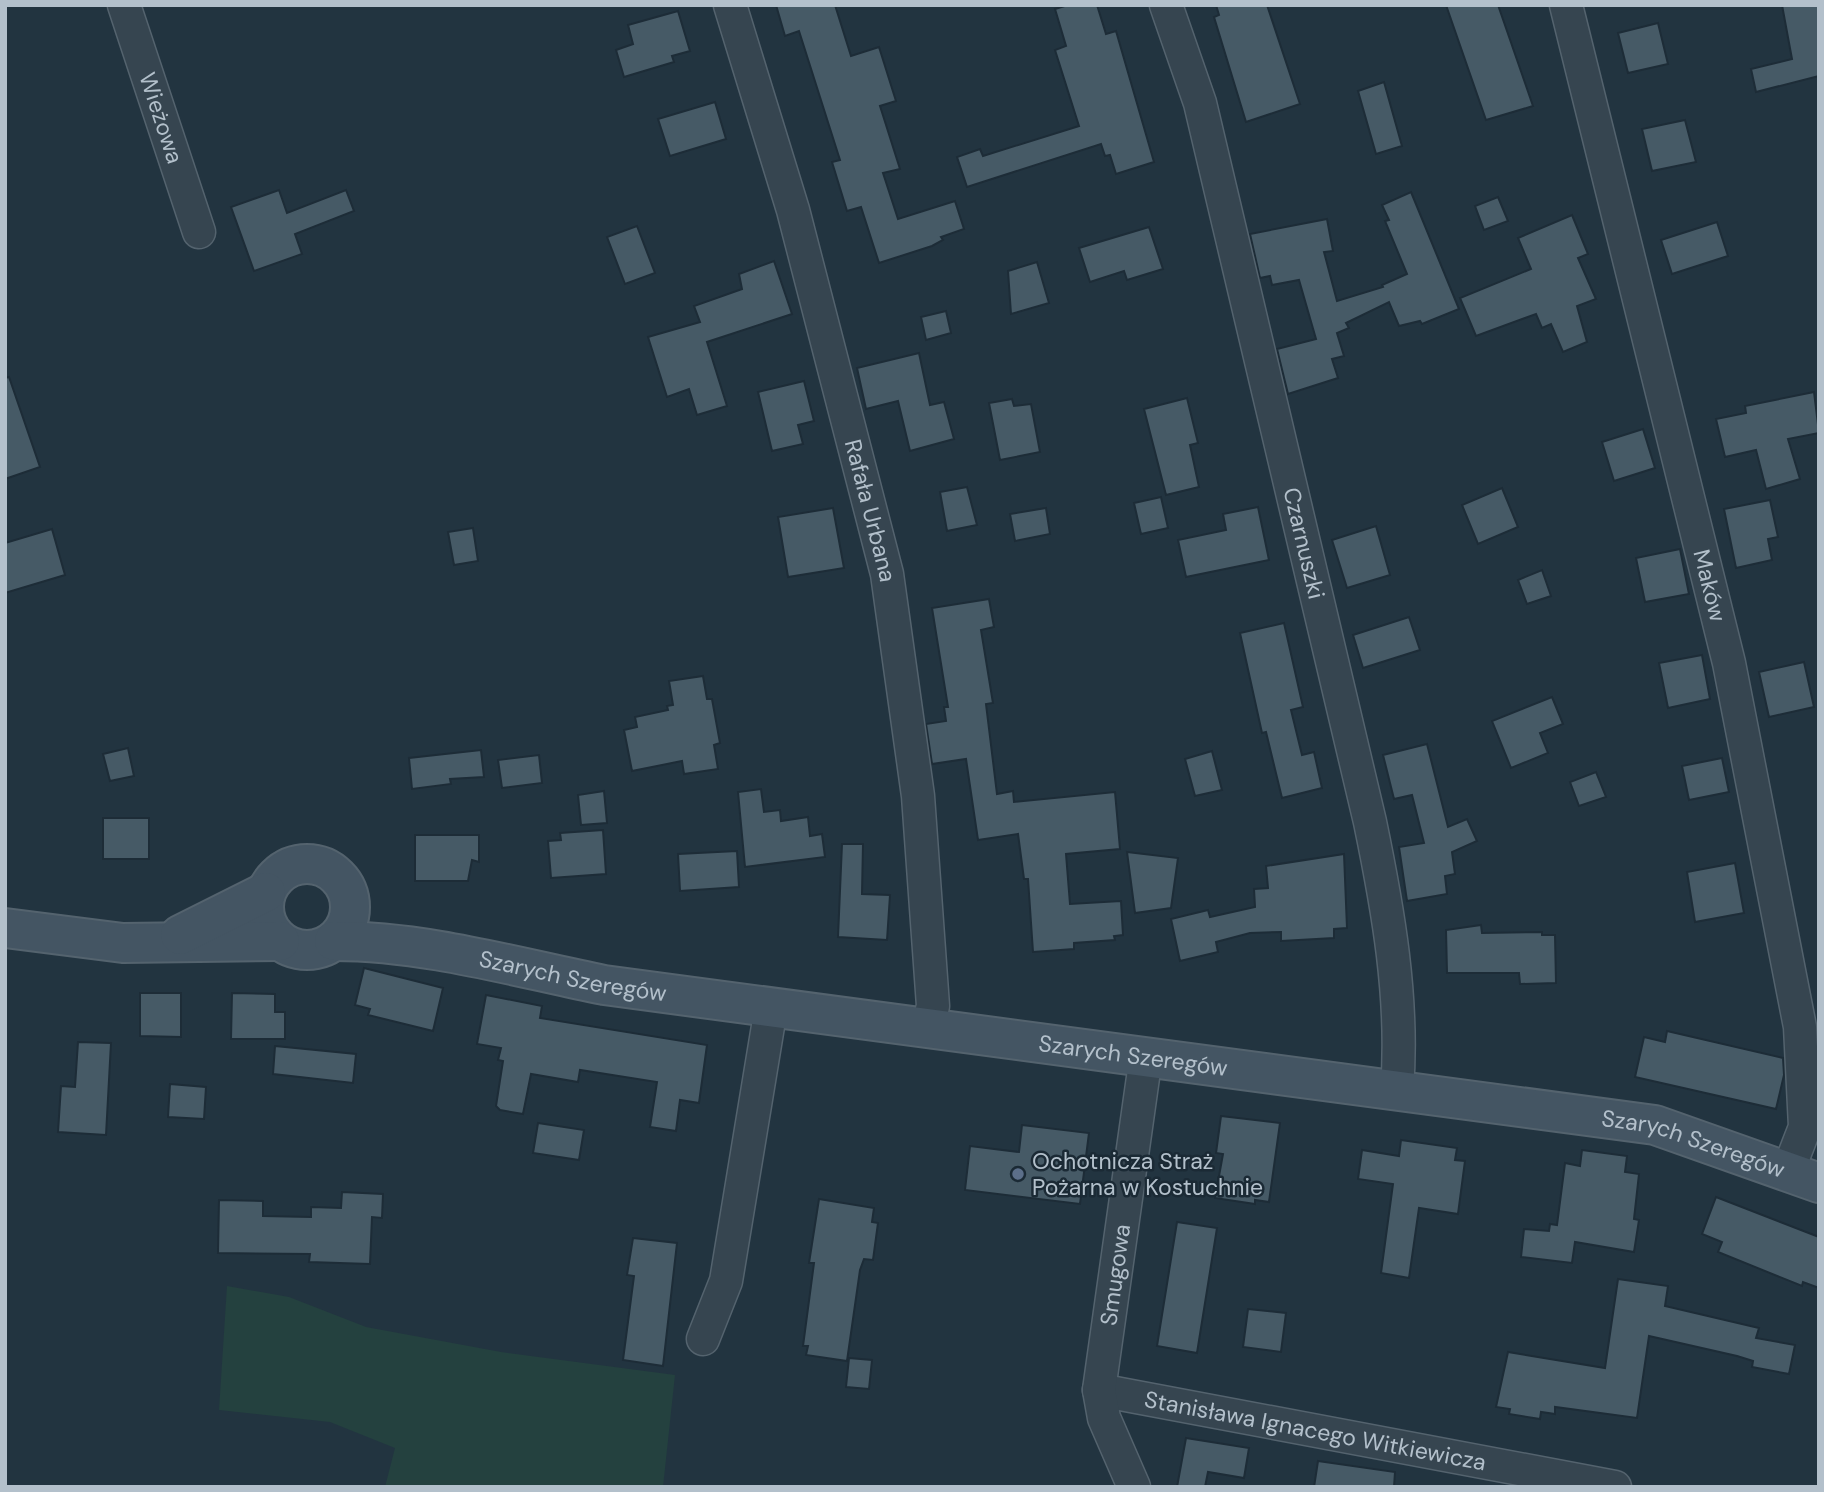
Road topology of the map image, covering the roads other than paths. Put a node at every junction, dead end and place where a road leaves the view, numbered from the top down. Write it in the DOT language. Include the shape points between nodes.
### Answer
graph roads {
  1 [pos="124,5"];
  2 [pos="730,5"];
  3 [pos="1166,5"];
  4 [pos="1566,5"];
  5 [pos="199,232"];
  6 [pos="346,886"];
  7 [pos="266,892"];
  8 [pos="5,928"];
  9 [pos="168,940"];
  10 [pos="280,941"];
  11 [pos="334,941"];
  12 [pos="441,950"];
  13 [pos="771,1008"];
  14 [pos="927,1028"];
  15 [pos="1146,1056"];
  16 [pos="1397,1089"];
  17 [pos="1803,1177"];
  18 [pos="703,1339"];
  19 [pos="1100,1390"];
  20 [pos="1134,1487"];
  21 [pos="1615,1487"];
  1 -- 5 [label="street, Wieżowa"];
  2 -- 14 [label="street, Rafała Urbana" via="793,210 887,574 918,796 933,1006"];
  3 -- 16 [label="street, Czarnuszki" via="1200,103 1370,822 1391,925"];
  4 -- 17 [label="street, Maków" via="1729,663 1800,1027"];
  6 -- 7 [label="street" via="323,866 308,863 282,870"];
  6 -- 11 [label="street" via="350,915"];
  6 -- 12 [label="street, Szarych Szeregów" via="364,903"];
  7 -- 9 [label="street"];
  7 -- 10 [label="street" via="265,918"];
  8 -- 9 [label="street" via="123,943"];
  9 -- 10 [label="street"];
  10 -- 11 [label="street" via="305,950"];
  11 -- 12 [label="street, Szarych Szeregów"];
  12 -- 13 [label="street, Szarych Szeregów" via="604,985"];
  13 -- 14 [label="street, Szarych Szeregów"];
  13 -- 18 [label="street" via="726,1281"];
  14 -- 15 [label="street, Szarych Szeregów"];
  15 -- 16 [label="street, Szarych Szeregów"];
  15 -- 19 [label="street, Smugowa"];
  16 -- 17 [label="street, Szarych Szeregów" via="1655,1125"];
  19 -- 20 [label="street, Smugowa" via="1104,1418"];
  19 -- 21 [label="street, Stanisława Ignacego Witkiewicza"];
}
